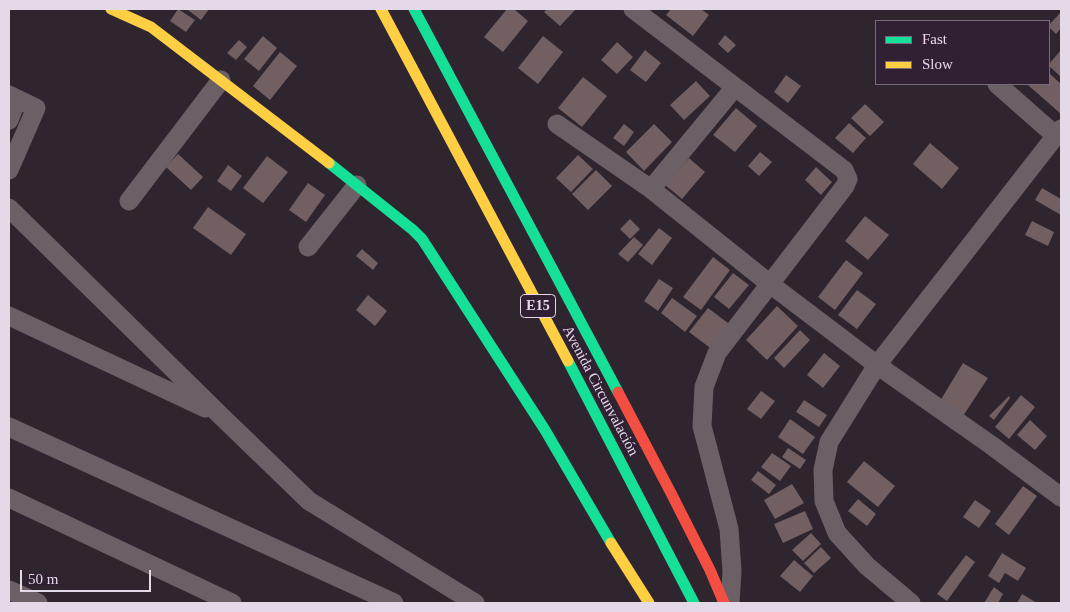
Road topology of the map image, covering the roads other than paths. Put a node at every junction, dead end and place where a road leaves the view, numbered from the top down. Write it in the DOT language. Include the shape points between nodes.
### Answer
graph roads {
  1 [pos="111,9"];
  2 [pos="381,9"];
  3 [pos="414,9"];
  4 [pos="633,9"];
  5 [pos="221,80"];
  6 [pos="998,85"];
  7 [pos="735,87"];
  8 [pos="13,97"];
  9 [pos="9,120"];
  10 [pos="557,124"];
  11 [pos="1058,132"];
  12 [pos="9,170"];
  13 [pos="357,185"];
  14 [pos="652,189"];
  15 [pos="129,200"];
  16 [pos="9,208"];
  17 [pos="308,248"];
  18 [pos="770,284"];
  19 [pos="9,316"];
  20 [pos="877,365"];
  21 [pos="219,414"];
  22 [pos="9,427"];
  23 [pos="1061,497"];
  24 [pos="9,498"];
  25 [pos="9,590"];
  26 [pos="38,603"];
  27 [pos="232,603"];
  28 [pos="394,603"];
  29 [pos="475,603"];
  30 [pos="649,603"];
  31 [pos="694,603"];
  32 [pos="724,603"];
  33 [pos="730,603"];
  34 [pos="912,603"];
  1 -- 5 [label="main road" via="151,26"];
  2 -- 31 [label="main road, Avenida Circunvalación / E15"];
  3 -- 32 [label="main road, Avenida Circunvalación / E15" via="670,493"];
  4 -- 7 [label="street"];
  5 -- 13 [label="main road"];
  5 -- 15 [label="street"];
  6 -- 11 [label="street"];
  7 -- 14 [label="street"];
  7 -- 18 [label="street" via="844,170 848,179"];
  8 -- 9 [label="street"];
  8 -- 12 [label="street" via="36,108"];
  10 -- 14 [label="street"];
  11 -- 20 [label="street"];
  13 -- 17 [label="street"];
  13 -- 30 [label="main road" via="413,230 430,250 550,438"];
  14 -- 18 [label="street"];
  16 -- 21 [label="street"];
  18 -- 20 [label="street"];
  18 -- 33 [label="street" via="717,353 704,387 702,426 729,529"];
  19 -- 21 [label="street"];
  20 -- 23 [label="street"];
  20 -- 34 [label="street" via="829,442 823,470 824,501 837,533 867,566"];
  21 -- 29 [label="street" via="309,501"];
  22 -- 28 [label="street"];
  24 -- 27 [label="street"];
  25 -- 26 [label="street"];
}
